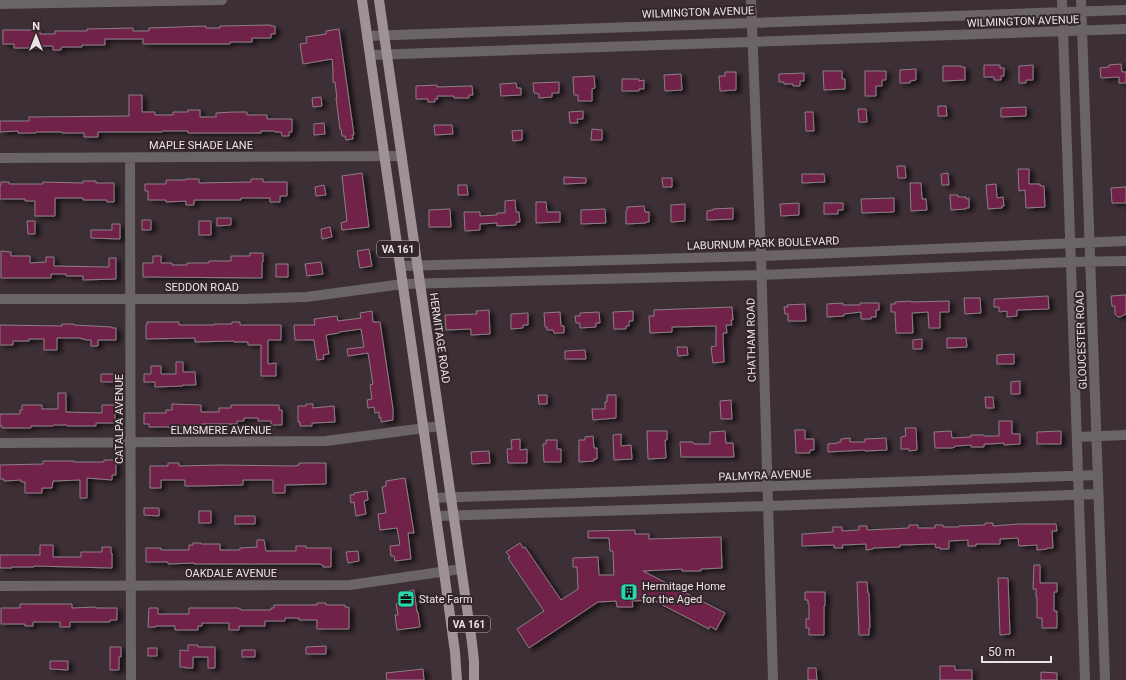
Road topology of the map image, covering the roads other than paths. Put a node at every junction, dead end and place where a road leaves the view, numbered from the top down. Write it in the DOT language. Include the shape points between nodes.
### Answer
graph roads {
  1 [pos="222,0"];
  2 [pos="362,0"];
  3 [pos="379,0"];
  4 [pos="751,0"];
  5 [pos="1062,0"];
  6 [pos="1081,0"];
  7 [pos="116,1"];
  8 [pos="0,4"];
  9 [pos="1126,10"];
  10 [pos="1081,11"];
  11 [pos="1062,12"];
  12 [pos="752,22"];
  13 [pos="1126,29"];
  14 [pos="1063,31"];
  15 [pos="1082,31"];
  16 [pos="384,35"];
  17 [pos="367,36"];
  18 [pos="752,42"];
  19 [pos="387,54"];
  20 [pos="370,55"];
  21 [pos="384,156"];
  22 [pos="402,156"];
  23 [pos="0,158"];
  24 [pos="130,158"];
  25 [pos="1126,241"];
  26 [pos="1089,242"];
  27 [pos="1070,243"];
  28 [pos="761,256"];
  29 [pos="1126,261"];
  30 [pos="1071,262"];
  31 [pos="1090,262"];
  32 [pos="400,266"];
  33 [pos="417,266"];
  34 [pos="762,275"];
  35 [pos="403,284"];
  36 [pos="420,284"];
  37 [pos="0,299"];
  38 [pos="130,299"];
  39 [pos="440,426"];
  40 [pos="424,429"];
  41 [pos="1126,435"];
  42 [pos="1096,436"];
  43 [pos="1077,437"];
  44 [pos="131,442"];
  45 [pos="0,443"];
  46 [pos="1078,475"];
  47 [pos="1098,475"];
  48 [pos="768,487"];
  49 [pos="1079,494"];
  50 [pos="1098,494"];
  51 [pos="450,497"];
  52 [pos="434,498"];
  53 [pos="768,506"];
  54 [pos="453,515"];
  55 [pos="436,516"];
  56 [pos="461,569"];
  57 [pos="444,572"];
  58 [pos="131,585"];
  59 [pos="0,586"];
  60 [pos="131,680"];
  61 [pos="457,680"];
  62 [pos="474,680"];
  63 [pos="773,680"];
  64 [pos="1085,680"];
  65 [pos="1105,680"];
  1 -- 7 [label="street"];
  2 -- 17 [label="main road, VA 161"];
  3 -- 16 [label="main road, HERMITAGE ROAD / VA 161"];
  4 -- 12 [label="street, CHATHAM ROAD"];
  5 -- 11 [label="street, GLOUCESTER ROAD"];
  6 -- 10 [label="street, GLOUCESTER ROAD"];
  7 -- 8 [label="street"];
  9 -- 10 [label="street, WILMINGTON AVENUE"];
  10 -- 11 [label="street, WILMINGTON AVENUE"];
  10 -- 15 [label="street, GLOUCESTER ROAD"];
  11 -- 12 [label="street, WILMINGTON AVENUE"];
  11 -- 14 [label="street, GLOUCESTER ROAD"];
  12 -- 16 [label="street, WILMINGTON AVENUE"];
  12 -- 18 [label="street, CHATHAM ROAD"];
  13 -- 15 [label="street, WILMINGTON AVENUE"];
  14 -- 15 [label="street, WILMINGTON AVENUE"];
  14 -- 18 [label="street, WILMINGTON AVENUE"];
  14 -- 27 [label="street, GLOUCESTER ROAD"];
  15 -- 26 [label="street, GLOUCESTER ROAD"];
  16 -- 17 [label="street, WILMINGTON AVENUE"];
  16 -- 19 [label="main road, HERMITAGE ROAD / VA 161"];
  17 -- 20 [label="main road, VA 161"];
  18 -- 19 [label="street, WILMINGTON AVENUE"];
  18 -- 28 [label="street, CHATHAM ROAD"];
  19 -- 20 [label="street, WILMINGTON AVENUE"];
  19 -- 22 [label="main road, HERMITAGE ROAD / VA 161"];
  20 -- 21 [label="main road, VA 161"];
  21 -- 22 [label="street, MAPLE SHADE LANE"];
  21 -- 24 [label="street, MAPLE SHADE LANE"];
  21 -- 32 [label="main road, VA 161"];
  22 -- 33 [label="main road, HERMITAGE ROAD / VA 161"];
  23 -- 24 [label="street, MAPLE SHADE LANE"];
  24 -- 38 [label="street, CATALPA AVENUE"];
  25 -- 26 [label="street, LABURNUM PARK BOULEVARD"];
  26 -- 27 [label="street, LABURNUM PARK BOULEVARD"];
  26 -- 31 [label="street, GLOUCESTER ROAD"];
  27 -- 28 [label="street, LABURNUM PARK BOULEVARD"];
  27 -- 30 [label="street, GLOUCESTER ROAD"];
  28 -- 33 [label="street, LABURNUM PARK BOULEVARD"];
  28 -- 34 [label="street, CHATHAM ROAD"];
  29 -- 31 [label="street"];
  30 -- 31 [label="street"];
  30 -- 34 [label="street"];
  30 -- 43 [label="street, GLOUCESTER ROAD"];
  31 -- 42 [label="street, GLOUCESTER ROAD"];
  32 -- 33 [label="street, LABURNUM PARK BOULEVARD"];
  32 -- 35 [label="main road, VA 161"];
  33 -- 36 [label="main road, HERMITAGE ROAD / VA 161"];
  34 -- 36 [label="street"];
  34 -- 48 [label="street, CHATHAM ROAD"];
  35 -- 36 [label="street"];
  35 -- 38 [label="street, SEDDON ROAD" via="306,297"];
  35 -- 40 [label="main road, VA 161"];
  36 -- 39 [label="main road, HERMITAGE ROAD / VA 161"];
  37 -- 38 [label="street, SEDDON ROAD"];
  38 -- 44 [label="street, CATALPA AVENUE"];
  39 -- 40 [label="street, ELMSMERE AVENUE"];
  39 -- 51 [label="main road, HERMITAGE ROAD / VA 161"];
  40 -- 44 [label="street, ELMSMERE AVENUE" via="326,441"];
  40 -- 52 [label="main road, VA 161"];
  41 -- 42 [label="street"];
  42 -- 43 [label="street"];
  42 -- 47 [label="street, GLOUCESTER ROAD"];
  43 -- 46 [label="street, GLOUCESTER ROAD"];
  44 -- 45 [label="street, ELMSMERE AVENUE"];
  44 -- 58 [label="street, CATALPA AVENUE"];
  46 -- 47 [label="street, PALMYRA AVENUE"];
  46 -- 48 [label="street, PALMYRA AVENUE"];
  46 -- 49 [label="street, GLOUCESTER ROAD"];
  47 -- 50 [label="street, GLOUCESTER ROAD"];
  48 -- 51 [label="street, PALMYRA AVENUE"];
  48 -- 53 [label="street, CHATHAM ROAD"];
  49 -- 50 [label="street"];
  49 -- 53 [label="street"];
  49 -- 64 [label="street, GLOUCESTER ROAD"];
  50 -- 65 [label="street, GLOUCESTER ROAD"];
  51 -- 52 [label="street, PALMYRA AVENUE"];
  51 -- 54 [label="main road, HERMITAGE ROAD / VA 161"];
  52 -- 55 [label="main road, VA 161"];
  53 -- 54 [label="street"];
  53 -- 63 [label="street, CHATHAM ROAD"];
  54 -- 55 [label="street"];
  54 -- 56 [label="main road, HERMITAGE ROAD / VA 161"];
  55 -- 57 [label="main road, VA 161"];
  56 -- 57 [label="street, OAKDALE AVENUE"];
  56 -- 62 [label="main road, HERMITAGE ROAD / VA 161" via="472,643"];
  57 -- 58 [label="street, OAKDALE AVENUE" via="350,585"];
  57 -- 61 [label="main road, VA 161"];
  58 -- 59 [label="street, OAKDALE AVENUE"];
  58 -- 60 [label="street, CATALPA AVENUE"];
}
